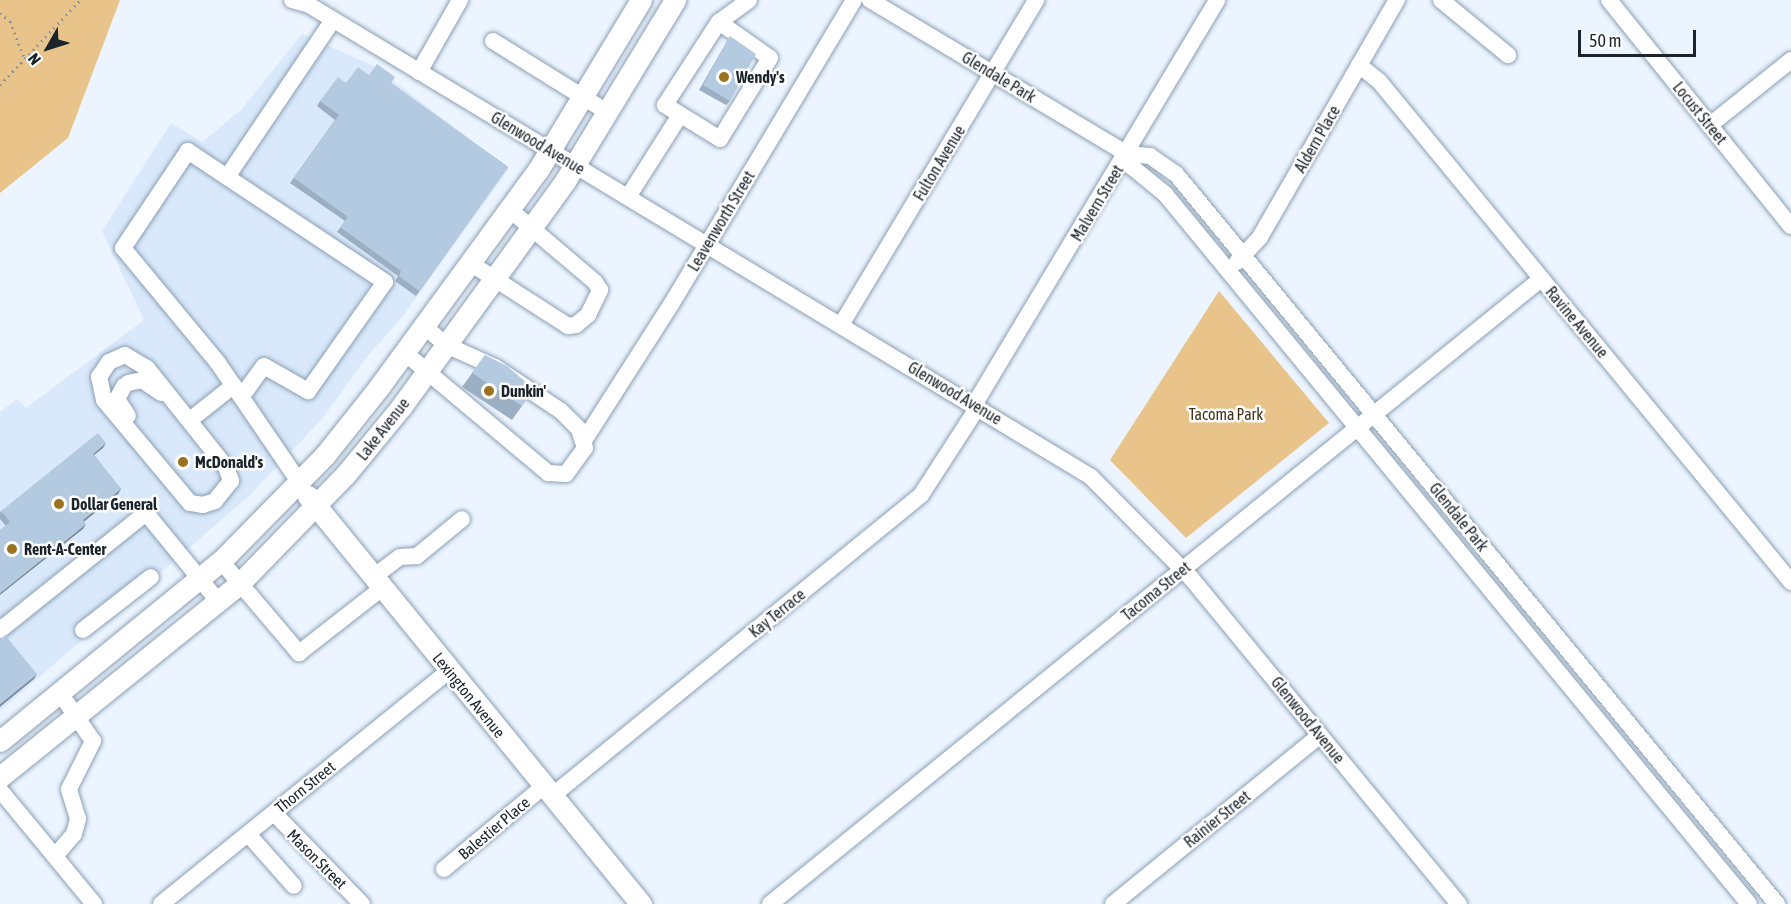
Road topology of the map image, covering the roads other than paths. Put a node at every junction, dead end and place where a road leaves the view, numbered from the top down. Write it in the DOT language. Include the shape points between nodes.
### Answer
graph roads {
  1 [pos="292,0"];
  2 [pos="460,0"];
  3 [pos="641,0"];
  4 [pos="675,0"];
  5 [pos="749,0"];
  6 [pos="854,0"];
  7 [pos="870,0"];
  8 [pos="1036,0"];
  9 [pos="1217,0"];
  10 [pos="1397,0"];
  11 [pos="1441,0"];
  12 [pos="1609,0"];
  13 [pos="333,20"];
  14 [pos="719,22"];
  15 [pos="493,41"];
  16 [pos="1508,55"];
  17 [pos="1791,60"];
  18 [pos="1359,65"];
  19 [pos="419,72"];
  20 [pos="993,74"];
  21 [pos="583,97"];
  22 [pos="607,112"];
  23 [pos="680,115"];
  24 [pos="1710,125"];
  25 [pos="550,151"];
  26 [pos="1127,154"];
  27 [pos="575,165"];
  28 [pos="227,177"];
  29 [pos="628,197"];
  30 [pos="510,210"];
  31 [pos="1791,226"];
  32 [pos="532,227"];
  33 [pos="706,244"];
  34 [pos="1244,256"];
  35 [pos="470,263"];
  36 [pos="1227,270"];
  37 [pos="494,279"];
  38 [pos="1541,279"];
  39 [pos="841,325"];
  40 [pos="424,326"];
  41 [pos="446,345"];
  42 [pos="405,353"];
  43 [pos="426,372"];
  44 [pos="238,391"];
  45 [pos="170,396"];
  46 [pos="976,406"];
  47 [pos="1374,414"];
  48 [pos="190,420"];
  49 [pos="1357,428"];
  50 [pos="585,439"];
  51 [pos="300,483"];
  52 [pos="183,497"];
  53 [pos="316,507"];
  54 [pos="462,519"];
  55 [pos="221,561"];
  56 [pos="1183,569"];
  57 [pos="151,578"];
  58 [pos="199,579"];
  59 [pos="1791,582"];
  60 [pos="377,583"];
  61 [pos="239,584"];
  62 [pos="218,601"];
  63 [pos="0,630"];
  64 [pos="83,630"];
  65 [pos="449,671"];
  66 [pos="60,693"];
  67 [pos="77,715"];
  68 [pos="1320,735"];
  69 [pos="0,741"];
  70 [pos="0,777"];
  71 [pos="0,790"];
  72 [pos="548,791"];
  73 [pos="274,813"];
  74 [pos="248,834"];
  75 [pos="54,856"];
  76 [pos="444,870"];
  77 [pos="294,886"];
  78 [pos="94,904"];
  79 [pos="160,904"];
  80 [pos="362,904"];
  81 [pos="641,904"];
  82 [pos="770,904"];
  83 [pos="1113,904"];
  84 [pos="1459,904"];
  85 [pos="1749,904"];
  86 [pos="1778,904"];
  1 -- 13 [label="street, Glenwood Avenue"];
  2 -- 19 [label="street"];
  3 -- 21 [label="main road, Lake Avenue"];
  4 -- 22 [label="main road, Lake Avenue"];
  5 -- 14 [label="street"];
  6 -- 33 [label="street, Leavenworth Street"];
  7 -- 20 [label="street, Glendale Park"];
  8 -- 20 [label="street, Fulton Avenue"];
  9 -- 26 [label="street, Malvern Street"];
  10 -- 18 [label="street, Aldern Place"];
  11 -- 16 [label="street"];
  12 -- 24 [label="street, Locust Street"];
  13 -- 19 [label="street, Glenwood Avenue"];
  13 -- 28 [label="street"];
  14 -- 23 [label="street" via="665,105"];
  14 -- 23 [label="street" via="766,51 770,58 720,139"];
  15 -- 21 [label="street"];
  17 -- 24 [label="street"];
  18 -- 34 [label="street, Aldern Place" via="1260,237"];
  18 -- 38 [label="street, Ravine Avenue" via="1379,81"];
  19 -- 25 [label="street, Glenwood Avenue"];
  20 -- 26 [label="street, Glendale Park"];
  20 -- 39 [label="street, Fulton Avenue"];
  21 -- 22 [label="street"];
  21 -- 25 [label="main road, Lake Avenue"];
  22 -- 27 [label="main road, Lake Avenue"];
  23 -- 29 [label="street"];
  24 -- 31 [label="street, Locust Street"];
  25 -- 27 [label="street, Glenwood Avenue"];
  25 -- 30 [label="main road, Lake Avenue"];
  26 -- 34 [label="street, Glendale Park" via="1145,154 1170,168"];
  26 -- 36 [label="street, Glendale Park" via="1132,167 1161,190"];
  26 -- 46 [label="street, Malvern Street"];
  27 -- 29 [label="street, Glenwood Avenue"];
  27 -- 32 [label="main road, Lake Avenue"];
  28 -- 44 [label="street" via="188,151 123,248"];
  28 -- 44 [label="street" via="385,282 308,391 264,366"];
  29 -- 33 [label="street, Glenwood Avenue"];
  30 -- 32 [label="street"];
  30 -- 35 [label="main road, Lake Avenue"];
  32 -- 37 [label="main road, Lake Avenue"];
  32 -- 37 [label="street" via="600,290 588,315 568,326"];
  33 -- 39 [label="street, Glenwood Avenue"];
  33 -- 50 [label="street, Leavenworth Street"];
  34 -- 36 [label="street, Aldern Place"];
  34 -- 47 [label="street, Glendale Park"];
  35 -- 37 [label="street"];
  35 -- 40 [label="main road, Lake Avenue"];
  36 -- 49 [label="street, Glendale Park"];
  37 -- 41 [label="main road, Lake Avenue"];
  38 -- 47 [label="street, Tacoma Street"];
  38 -- 59 [label="street, Ravine Avenue"];
  39 -- 46 [label="street, Glenwood Avenue"];
  40 -- 41 [label="street"];
  40 -- 42 [label="main road, Lake Avenue"];
  41 -- 43 [label="main road, Lake Avenue"];
  41 -- 50 [label="street" via="495,367 561,411"];
  42 -- 43 [label="street"];
  42 -- 51 [label="main road, Lake Avenue"];
  43 -- 50 [label="street, Leavenworth Street" via="553,476 566,474 585,448"];
  43 -- 53 [label="main road, Lake Avenue"];
  44 -- 48 [label="street"];
  44 -- 51 [label="street"];
  45 -- 48 [label="street"];
  45 -- 52 [label="street" via="142,380 126,384 117,399 179,479"];
  45 -- 52 [label="street" via="132,357 116,358 99,377 104,400"];
  46 -- 56 [label="street, Glenwood Avenue" via="1091,477"];
  46 -- 72 [label="street, Kay Terrace" via="921,495"];
  47 -- 49 [label="street, Tacoma Street"];
  47 -- 86 [label="street, Glendale Park"];
  48 -- 52 [label="street" via="226,467 231,481 223,494 208,504 196,505"];
  49 -- 56 [label="street, Tacoma Street"];
  49 -- 85 [label="street, Glendale Park"];
  51 -- 53 [label="main road, Lexington Avenue"];
  51 -- 55 [label="main road, Lake Avenue"];
  53 -- 60 [label="main road, Lexington Avenue"];
  53 -- 61 [label="main road, Lake Avenue"];
  54 -- 60 [label="street" via="417,556 400,557"];
  55 -- 58 [label="main road, Lake Avenue"];
  55 -- 61 [label="street"];
  56 -- 68 [label="street, Glenwood Avenue"];
  56 -- 82 [label="street, Tacoma Street"];
  57 -- 64 [label="street"];
  58 -- 62 [label="street"];
  58 -- 63 [label="street" via="146,513"];
  58 -- 66 [label="main road, Lake Avenue"];
  60 -- 61 [label="street" via="299,652"];
  60 -- 65 [label="main road, Lexington Avenue"];
  61 -- 62 [label="main road, Lake Avenue"];
  62 -- 67 [label="main road, Lake Avenue"];
  65 -- 72 [label="main road, Lexington Avenue"];
  65 -- 73 [label="street, Thorn Street"];
  66 -- 67 [label="street"];
  66 -- 69 [label="main road, Lake Avenue"];
  67 -- 70 [label="main road, Lake Avenue"];
  67 -- 75 [label="street" via="93,741 69,789 78,819 74,834"];
  68 -- 83 [label="street, Rainier Street"];
  68 -- 84 [label="street, Glenwood Avenue"];
  71 -- 75 [label="street"];
  72 -- 76 [label="street, Balestier Place"];
  72 -- 81 [label="main road, Lexington Avenue"];
  73 -- 74 [label="street, Thorn Street"];
  73 -- 80 [label="street, Mason Street"];
  74 -- 77 [label="street"];
  74 -- 79 [label="street, Thorn Street"];
  75 -- 78 [label="street"];
}
